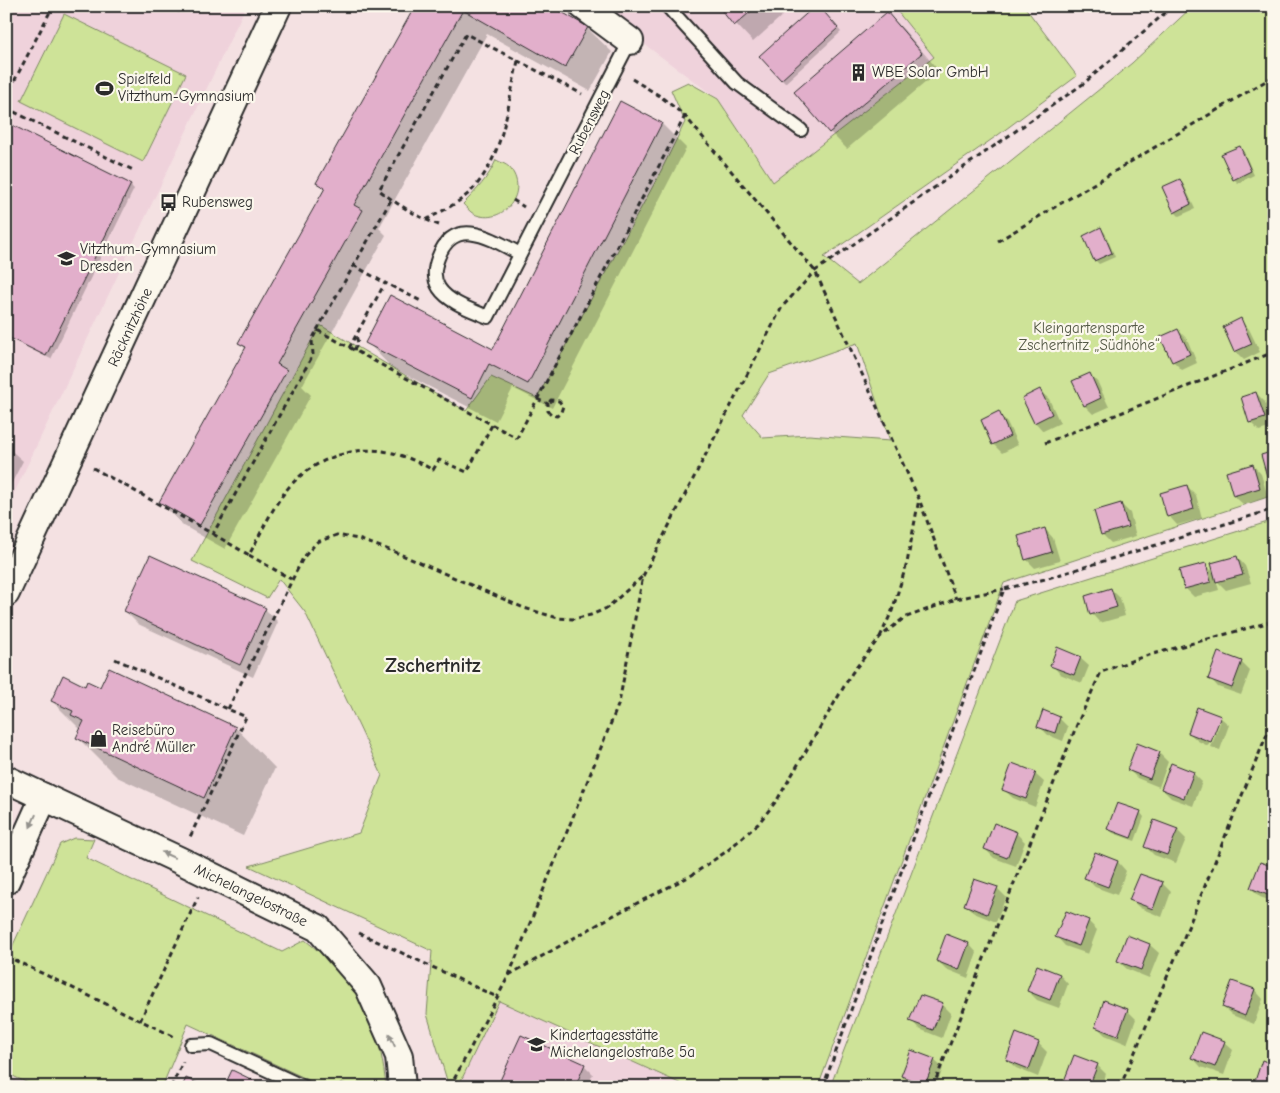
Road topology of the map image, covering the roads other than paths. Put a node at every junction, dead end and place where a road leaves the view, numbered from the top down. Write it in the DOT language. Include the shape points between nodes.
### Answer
graph roads {
  1 [pos="278,6"];
  2 [pos="584,6"];
  3 [pos="667,6"];
  4 [pos="630,41"];
  5 [pos="801,130"];
  6 [pos="520,254"];
  7 [pos="6,593"];
  8 [pos="6,779"];
  9 [pos="44,797"];
  10 [pos="6,881"];
  11 [pos="191,1045"];
  12 [pos="304,1087"];
  13 [pos="402,1087"];
  1 -- 7 [label="street, Räcknitzhöhe"];
  2 -- 4 [label="street, Rubensweg"];
  3 -- 5 [label="lane" via="737,83"];
  4 -- 6 [label="lane, Rubensweg"];
  6 -- 6 [label="lane, Rubensweg" via="488,318 451,299 440,289 434,277 445,242 460,234 487,236"];
  8 -- 9 [label="street, Michelangelostraße"];
  9 -- 10 [label="street, one-way"];
  13 -- 9 [label="street, Michelangelostraße, one-way" via="399,1056 368,986 318,928"];
  11 -- 12 [label="lane" via="211,1044"];
}
